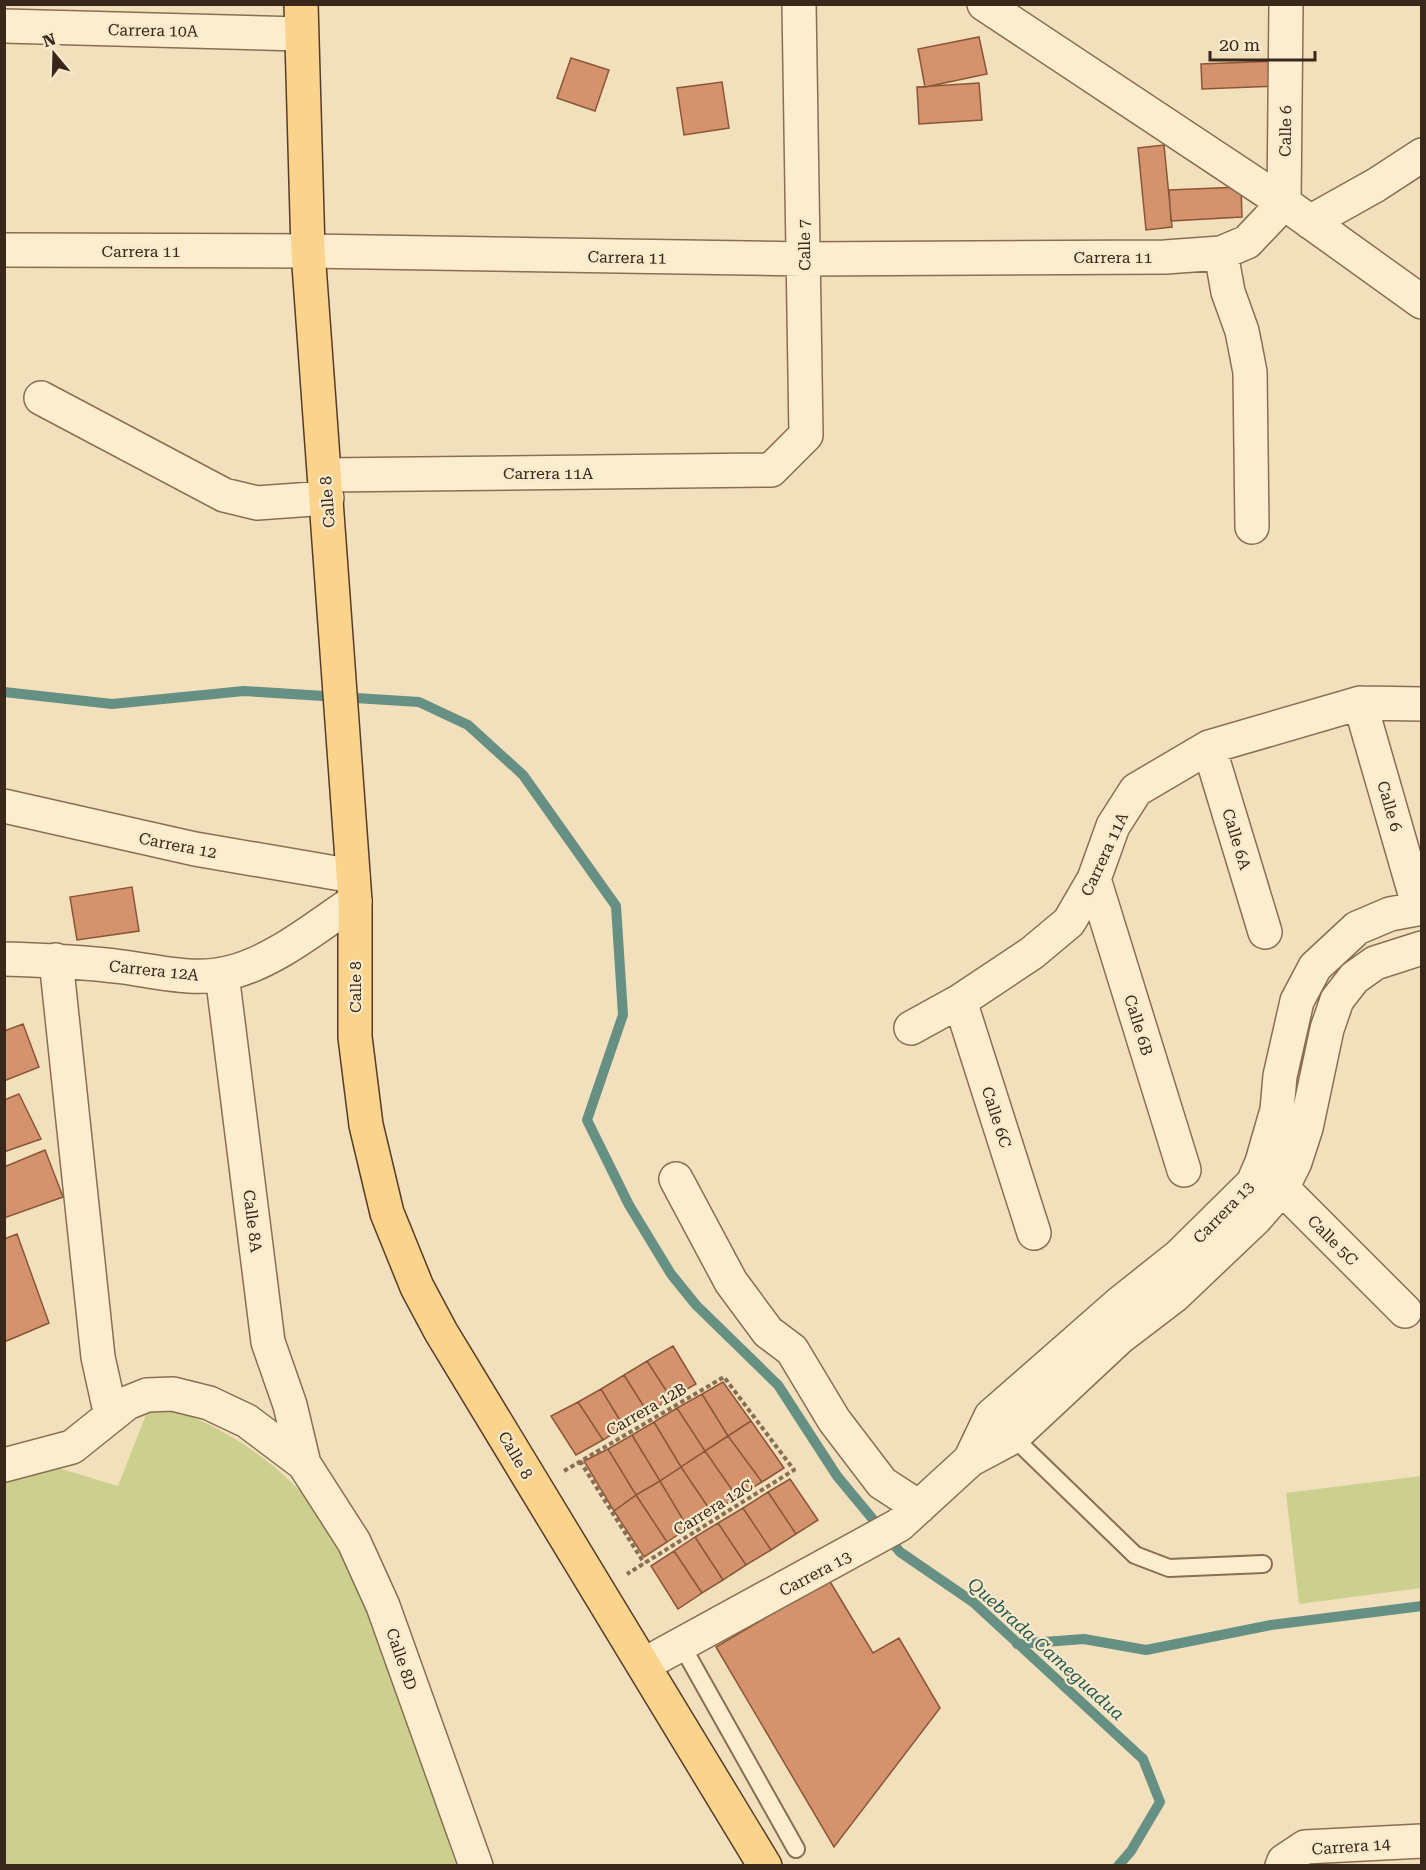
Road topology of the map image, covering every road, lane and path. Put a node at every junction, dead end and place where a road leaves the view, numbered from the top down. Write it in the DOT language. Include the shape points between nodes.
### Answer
graph roads {
  1 [pos="799,4"];
  2 [pos="984,4"];
  3 [pos="1286,4"];
  4 [pos="301,19"];
  5 [pos="4,26"];
  6 [pos="1422,155"];
  7 [pos="1297,213"];
  8 [pos="1234,248"];
  9 [pos="4,250"];
  10 [pos="308,251"];
  11 [pos="804,259"];
  12 [pos="1422,302"];
  13 [pos="41,398"];
  14 [pos="771,470"];
  15 [pos="326,487"];
  16 [pos="1252,527"];
  17 [pos="1360,704"];
  18 [pos="1422,704"];
  19 [pos="1209,747"];
  20 [pos="4,806"];
  21 [pos="1094,879"];
  22 [pos="354,889"];
  23 [pos="1420,908"];
  24 [pos="1265,932"];
  25 [pos="1422,948"];
  26 [pos="4,959"];
  27 [pos="56,960"];
  28 [pos="222,974"];
  29 [pos="960,1001"];
  30 [pos="911,1028"];
  31 [pos="1184,1170"];
  32 [pos="676,1179"];
  33 [pos="1270,1180"];
  34 [pos="1034,1233"];
  35 [pos="1405,1311"];
  36 [pos="111,1416"];
  37 [pos="1013,1437"];
  38 [pos="970,1460"];
  39 [pos="304,1464"];
  40 [pos="4,1465"];
  41 [pos="794,1470"];
  42 [pos="909,1516"];
  43 [pos="644,1563"];
  44 [pos="1263,1564"];
  45 [pos="681,1644"];
  46 [pos="645,1664"];
  47 [pos="1422,1841"];
  48 [pos="796,1849"];
  49 [pos="1283,1863"];
  50 [pos="478,1864"];
  51 [pos="765,1866"];
  1 -- 11 [label="street, Calle 7"];
  2 -- 7 [label="street"];
  3 -- 7 [label="street, Calle 6"];
  4 -- 5 [label="street, Carrera 10A"];
  4 -- 10 [label="main road, Calle 8"];
  6 -- 7 [label="street" via="1376,185"];
  7 -- 8 [label="street"];
  7 -- 12 [label="street"];
  8 -- 11 [label="street, Carrera 11" via="1166,257"];
  8 -- 16 [label="street" via="1228,292 1242,331 1250,372"];
  9 -- 10 [label="street, Carrera 11"];
  10 -- 11 [label="street, Carrera 11"];
  10 -- 15 [label="main road, Calle 8"];
  11 -- 14 [label="street, Calle 7" via="806,435"];
  13 -- 15 [label="street, Carrera 11A" via="224,495 257,503"];
  14 -- 15 [label="street, Carrera 11A"];
  15 -- 22 [label="main road, Calle 8"];
  17 -- 18 [label="street, Carrera 11A"];
  17 -- 19 [label="street, Carrera 11A"];
  17 -- 23 [label="street, Calle 6"];
  19 -- 21 [label="street, Carrera 11A" via="1136,790 1113,826"];
  19 -- 24 [label="street, Calle 6A"];
  20 -- 22 [label="street, Carrera 12"];
  21 -- 29 [label="street, Carrera 11A" via="1069,922 1032,953"];
  21 -- 31 [label="street, Calle 6B"];
  22 -- 28 [label="street, Carrera 12A" via="257,964"];
  22 -- 46 [label="main road, Calle 8" via="355,1037 366,1125 376,1175 401,1251 441,1332"];
  23 -- 33 [label="street, Carrera 13" via="1390,914 1356,928 1315,967 1297,1001 1280,1076"];
  25 -- 33 [label="street, Carrera 13" via="1375,963 1354,978 1337,999 1295,1162"];
  26 -- 27 [label="street, Carrera 12A"];
  27 -- 28 [label="street, Carrera 12A" via="169,975"];
  27 -- 36 [label="street" via="98,1357"];
  28 -- 39 [label="street, Calle 8A" via="268,1342 290,1405"];
  29 -- 30 [label="street, Carrera 11A"];
  29 -- 34 [label="street, Calle 6C"];
  32 -- 42 [label="street" via="730,1282 768,1332 792,1350 834,1420"];
  33 -- 35 [label="street, Calle 5C"];
  33 -- 37 [label="street, Carrera 13" via="1256,1218 1174,1296 1119,1338"];
  33 -- 38 [label="street, Carrera 13" via="1253,1183 1179,1256 992,1416"];
  36 -- 39 [label="street" via="127,1403 147,1395 173,1394 209,1403 247,1421"];
  36 -- 40 [label="street" via="72,1447"];
  37 -- 38 [label="street, Carrera 13"];
  37 -- 44 [label="lane" via="1135,1555 1169,1568"];
  38 -- 42 [label="street, Carrera 13"];
  39 -- 50 [label="street, Calle 8D" via="354,1542 383,1606"];
  41 -- 43 [label="path, Carrera 12C"];
  41 -- 43 [label="path, Carrera 12B" via="724,1377 580,1461"];
  42 -- 45 [label="street, Carrera 13" via="853,1552"];
  45 -- 46 [label="street, Carrera 13"];
  45 -- 48 [label="lane"];
  46 -- 51 [label="main road, Calle 8"];
  47 -- 49 [label="street, Carrera 14" via="1305,1847"];
}
